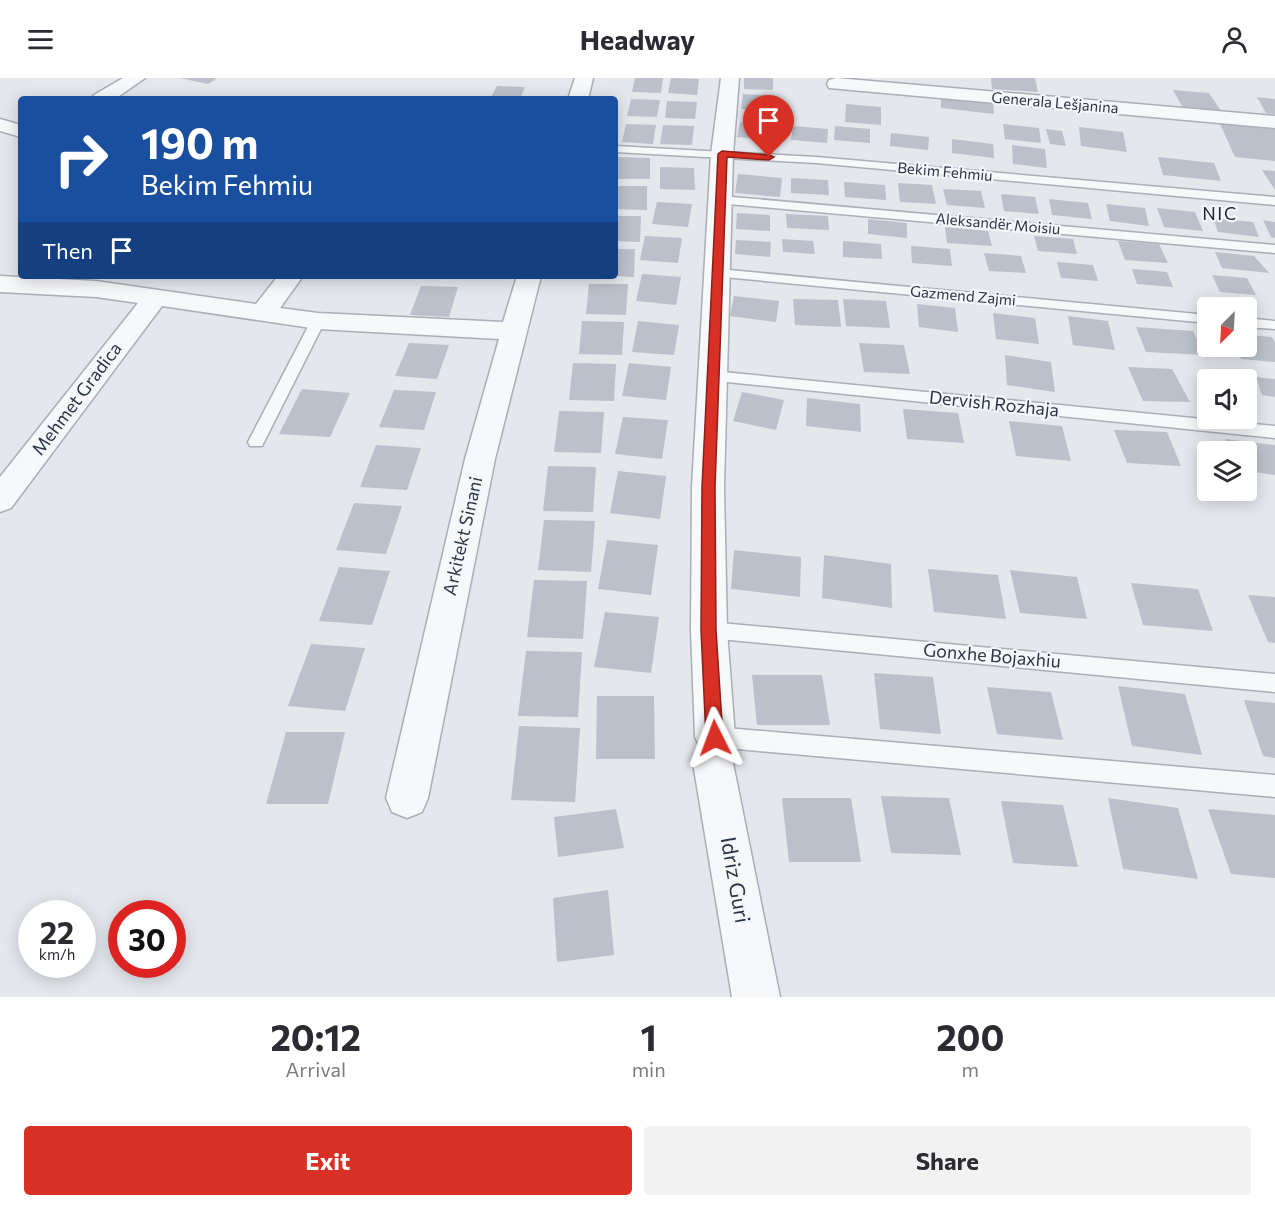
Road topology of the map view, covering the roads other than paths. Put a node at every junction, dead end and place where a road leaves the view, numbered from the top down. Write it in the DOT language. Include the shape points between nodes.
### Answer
graph roads {
  1 [pos="136,78"];
  2 [pos="584,78"];
  3 [pos="730,78"];
  4 [pos="836,84"];
  5 [pos="106,96"];
  6 [pos="579,96"];
  7 [pos="1275,122"];
  8 [pos="0,125"];
  9 [pos="18,129"];
  10 [pos="618,149"];
  11 [pos="722,154"];
  12 [pos="721,200"];
  13 [pos="1275,201"];
  14 [pos="1275,249"];
  15 [pos="718,273"];
  16 [pos="289,279"];
  17 [pos="528,279"];
  18 [pos="0,284"];
  19 [pos="154,298"];
  20 [pos="262,314"];
  21 [pos="1197,318"];
  22 [pos="318,321"];
  23 [pos="1257,323"];
  24 [pos="1275,325"];
  25 [pos="513,331"];
  26 [pos="712,376"];
  27 [pos="1275,432"];
  28 [pos="256,442"];
  29 [pos="2,495"];
  30 [pos="708,630"];
  31 [pos="1275,683"];
  32 [pos="714,750"];
  33 [pos="1275,786"];
  34 [pos="407,798"];
  35 [pos="756,997"];
  1 -- 5 [label="street"];
  2 -- 6 [label="street"];
  3 -- 11 [label="street, Idriz Guri"];
  4 -- 7 [label="street, Generala Lešjanina"];
  8 -- 9 [label="street"];
  10 -- 11 [label="lane, Bekim Fehmiu"];
  11 -- 12 [label="street, Idriz Guri"];
  11 -- 13 [label="lane, Bekim Fehmiu"];
  12 -- 14 [label="lane, Aleksandër Moisiu"];
  12 -- 15 [label="street, Idriz Guri"];
  15 -- 21 [label="lane, Gazmend Zajmi"];
  15 -- 26 [label="street, Idriz Guri"];
  16 -- 20 [label="street"];
  17 -- 25 [label="street, Arkitekt Sinani"];
  18 -- 19 [label="street" via="96,288"];
  19 -- 20 [label="street"];
  19 -- 29 [label="street, Mehmet Gradica"];
  20 -- 22 [label="street"];
  22 -- 25 [label="street"];
  22 -- 28 [label="lane"];
  23 -- 24 [label="lane"];
  25 -- 34 [label="street, Arkitekt Sinani" via="480,459"];
  26 -- 27 [label="lane, Dervish Rozhaja"];
  26 -- 30 [label="street, Idriz Guri"];
  30 -- 31 [label="lane, Gonxhe Bojaxhiu"];
  30 -- 32 [label="street, Idriz Guri"];
  32 -- 33 [label="lane"];
  32 -- 35 [label="street, Idriz Guri"];
}
